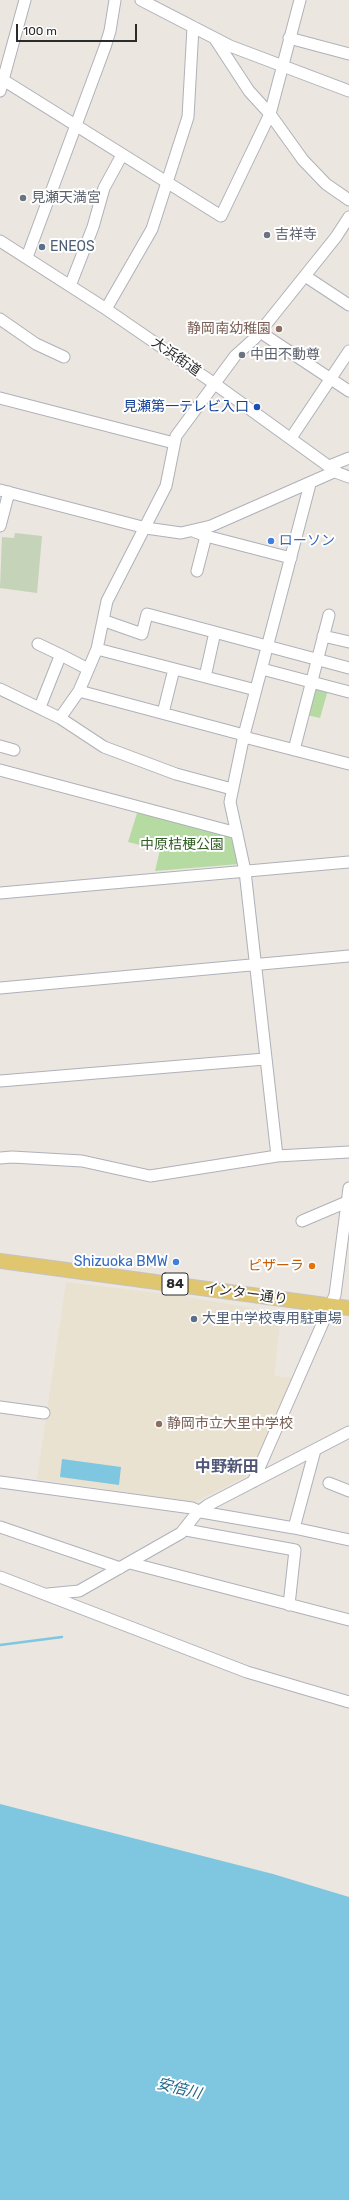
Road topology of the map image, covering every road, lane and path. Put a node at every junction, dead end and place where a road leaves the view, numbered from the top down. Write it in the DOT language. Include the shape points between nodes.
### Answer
graph roads {
  1 [pos="25,0"];
  2 [pos="115,0"];
  3 [pos="141,0"];
  4 [pos="300,0"];
  5 [pos="193,27"];
  6 [pos="214,38"];
  7 [pos="289,38"];
  8 [pos="349,54"];
  9 [pos="282,66"];
  10 [pos="2,78"];
  11 [pos="349,91"];
  12 [pos="0,92"];
  13 [pos="270,114"];
  14 [pos="75,126"];
  15 [pos="122,155"];
  16 [pos="166,183"];
  17 [pos="349,200"];
  18 [pos="349,217"];
  19 [pos="0,241"];
  20 [pos="27,257"];
  21 [pos="305,276"];
  22 [pos="70,286"];
  23 [pos="349,304"];
  24 [pos="106,309"];
  25 [pos="0,318"];
  26 [pos="260,332"];
  27 [pos="349,351"];
  28 [pos="64,357"];
  29 [pos="331,379"];
  30 [pos="215,384"];
  31 [pos="349,390"];
  32 [pos="0,398"];
  33 [pos="291,438"];
  34 [pos="174,443"];
  35 [pos="349,458"];
  36 [pos="341,473"];
  37 [pos="310,484"];
  38 [pos="5,491"];
  39 [pos="0,526"];
  40 [pos="146,528"];
  41 [pos="193,531"];
  42 [pos="206,536"];
  43 [pos="291,558"];
  44 [pos="197,572"];
  45 [pos="328,615"];
  46 [pos="104,621"];
  47 [pos="215,632"];
  48 [pos="323,636"];
  49 [pos="349,642"];
  50 [pos="38,644"];
  51 [pos="268,646"];
  52 [pos="97,649"];
  53 [pos="59,654"];
  54 [pos="316,659"];
  55 [pos="349,668"];
  56 [pos="88,669"];
  57 [pos="174,669"];
  58 [pos="262,670"];
  59 [pos="205,676"];
  60 [pos="311,682"];
  61 [pos="0,689"];
  62 [pos="256,690"];
  63 [pos="79,691"];
  64 [pos="349,692"];
  65 [pos="40,707"];
  66 [pos="162,713"];
  67 [pos="60,718"];
  68 [pos="244,736"];
  69 [pos="0,746"];
  70 [pos="14,750"];
  71 [pos="294,750"];
  72 [pos="349,764"];
  73 [pos="0,770"];
  74 [pos="232,789"];
  75 [pos="237,833"];
  76 [pos="349,862"];
  77 [pos="245,871"];
  78 [pos="0,893"];
  79 [pos="349,956"];
  80 [pos="255,965"];
  81 [pos="0,988"];
  82 [pos="266,1059"];
  83 [pos="0,1081"];
  84 [pos="349,1152"];
  85 [pos="277,1156"];
  86 [pos="0,1158"];
  87 [pos="349,1188"];
  88 [pos="348,1202"];
  89 [pos="302,1221"];
  90 [pos="0,1261"];
  91 [pos="331,1305"];
  92 [pos="349,1308"];
  93 [pos="0,1407"];
  94 [pos="44,1413"];
  95 [pos="349,1432"];
  96 [pos="315,1450"];
  97 [pos="0,1482"];
  98 [pos="253,1482"];
  99 [pos="329,1484"];
  100 [pos="349,1491"];
  101 [pos="201,1512"];
  102 [pos="0,1527"];
  103 [pos="294,1528"];
  104 [pos="186,1530"];
  105 [pos="349,1540"];
  106 [pos="125,1565"];
  107 [pos="0,1577"];
  108 [pos="45,1594"];
  109 [pos="289,1605"];
  110 [pos="349,1620"];
  111 [pos="349,1702"];
  1 -- 10 [label="street"];
  2 -- 14 [label="street" via="108,36"];
  3 -- 5 [label="street"];
  4 -- 7 [label="street"];
  5 -- 6 [label="street"];
  5 -- 16 [label="street" via="188,117"];
  6 -- 9 [label="street"];
  6 -- 13 [label="street" via="249,91"];
  7 -- 8 [label="street"];
  7 -- 9 [label="street"];
  9 -- 11 [label="street"];
  9 -- 13 [label="street"];
  10 -- 12 [label="street"];
  10 -- 14 [label="street"];
  13 -- 16 [label="street" via="221,216"];
  13 -- 17 [label="street" via="303,160 326,184"];
  14 -- 15 [label="street"];
  14 -- 20 [label="street"];
  15 -- 16 [label="street"];
  15 -- 22 [label="street" via="104,188 93,228"];
  16 -- 24 [label="street" via="152,229"];
  18 -- 21 [label="street"];
  19 -- 20 [label="street, 大浜街道"];
  20 -- 22 [label="street, 大浜街道"];
  21 -- 23 [label="street"];
  21 -- 26 [label="street"];
  22 -- 24 [label="street, 大浜街道"];
  24 -- 30 [label="street, 大浜街道"];
  25 -- 28 [label="street" via="36,344"];
  26 -- 29 [label="street"];
  26 -- 30 [label="street" via="235,356"];
  27 -- 29 [label="street"];
  29 -- 31 [label="street"];
  29 -- 33 [label="street"];
  30 -- 33 [label="street, 大浜街道"];
  30 -- 34 [label="street"];
  32 -- 34 [label="street"];
  33 -- 36 [label="street, 大浜街道"];
  34 -- 40 [label="street" via="166,486"];
  35 -- 36 [label="street"];
  36 -- 37 [label="street"];
  37 -- 41 [label="street" via="217,524"];
  37 -- 43 [label="street"];
  38 -- 39 [label="street"];
  38 -- 40 [label="street"];
  40 -- 41 [label="street" via="171,532"];
  40 -- 46 [label="street" via="107,601"];
  41 -- 42 [label="street"];
  42 -- 43 [label="street"];
  42 -- 44 [label="street"];
  43 -- 51 [label="street"];
  45 -- 48 [label="street"];
  46 -- 47 [label="street" via="142,634 147,614"];
  46 -- 52 [label="street"];
  47 -- 51 [label="street"];
  47 -- 59 [label="street"];
  48 -- 49 [label="street"];
  48 -- 54 [label="street"];
  50 -- 53 [label="street"];
  51 -- 54 [label="street"];
  51 -- 58 [label="street"];
  52 -- 56 [label="street"];
  52 -- 57 [label="street"];
  53 -- 56 [label="street"];
  53 -- 65 [label="street"];
  54 -- 55 [label="street"];
  54 -- 60 [label="street"];
  56 -- 63 [label="street"];
  57 -- 59 [label="street"];
  57 -- 66 [label="street"];
  58 -- 60 [label="street"];
  58 -- 62 [label="street"];
  59 -- 62 [label="street"];
  60 -- 64 [label="street"];
  60 -- 71 [label="street"];
  61 -- 65 [label="street"];
  62 -- 68 [label="street"];
  63 -- 66 [label="street"];
  63 -- 67 [label="street"];
  65 -- 67 [label="street"];
  66 -- 68 [label="street"];
  67 -- 74 [label="street" via="104,747 176,774"];
  68 -- 71 [label="street"];
  68 -- 74 [label="street"];
  69 -- 70 [label="street"];
  71 -- 72 [label="street"];
  73 -- 75 [label="street"];
  74 -- 75 [label="street" via="230,802"];
  75 -- 77 [label="street"];
  76 -- 77 [label="street"];
  77 -- 78 [label="street"];
  77 -- 80 [label="street"];
  79 -- 80 [label="street"];
  80 -- 81 [label="street"];
  80 -- 82 [label="street"];
  82 -- 83 [label="street"];
  82 -- 85 [label="street"];
  84 -- 85 [label="street"];
  85 -- 86 [label="street" via="150,1176 82,1161"];
  87 -- 88 [label="street"];
  88 -- 89 [label="street"];
  88 -- 91 [label="street" via="336,1295"];
  90 -- 91 [label="main road, インター通り / 84"];
  91 -- 92 [label="main road, インター通り / 84"];
  91 -- 98 [label="street"];
  93 -- 94 [label="street"];
  95 -- 96 [label="street"];
  96 -- 98 [label="street"];
  96 -- 103 [label="street"];
  97 -- 101 [label="street" via="192,1508"];
  98 -- 101 [label="street" via="208,1505"];
  99 -- 100 [label="street"];
  101 -- 103 [label="street"];
  101 -- 104 [label="street" via="196,1514"];
  102 -- 106 [label="street"];
  103 -- 105 [label="street"];
  104 -- 106 [label="street"];
  104 -- 109 [label="street" via="295,1550"];
  106 -- 108 [label="street" via="79,1592"];
  106 -- 109 [label="street"];
  107 -- 108 [label="street"];
  108 -- 111 [label="street" via="247,1672"];
  109 -- 110 [label="street"];
}
